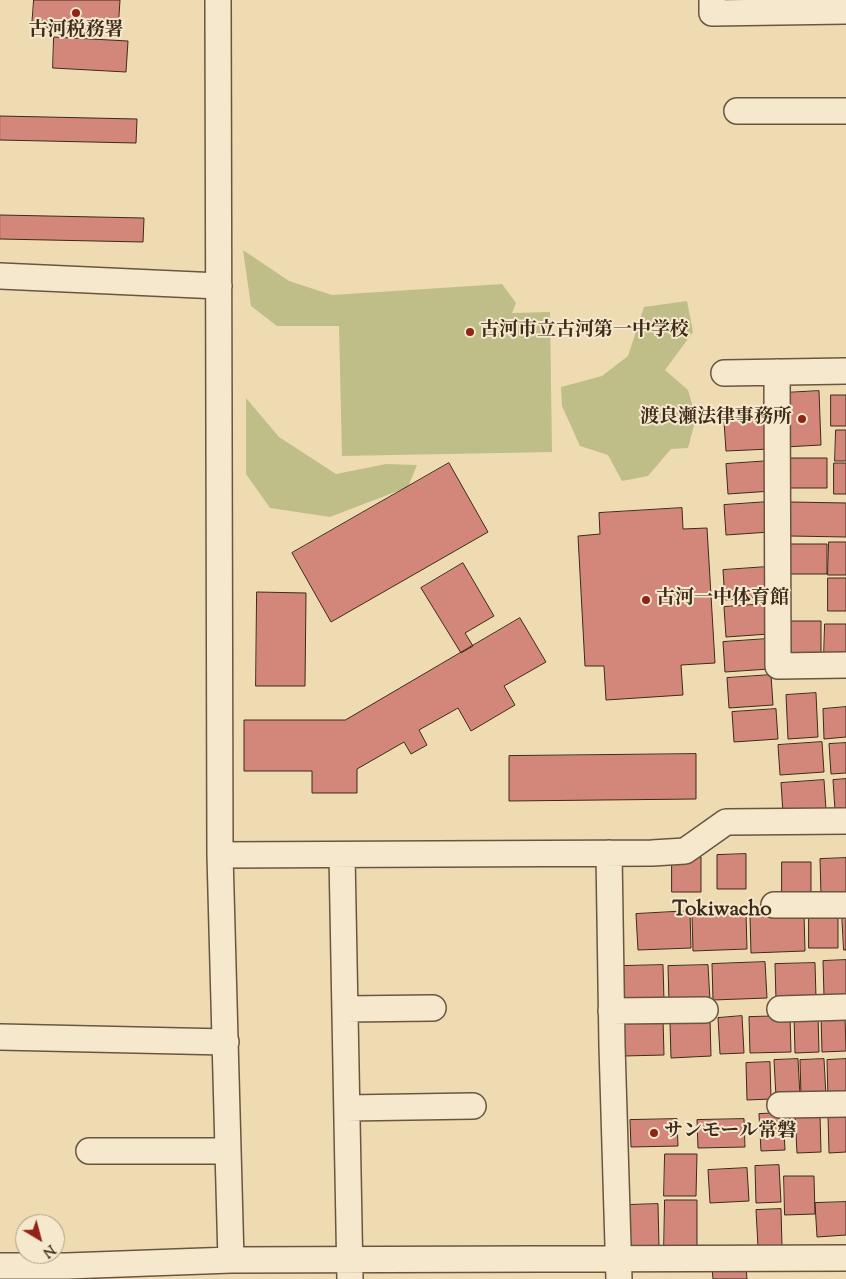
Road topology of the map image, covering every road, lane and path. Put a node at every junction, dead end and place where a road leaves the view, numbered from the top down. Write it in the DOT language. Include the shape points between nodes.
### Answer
graph roads {
  1 [pos="218,0"];
  2 [pos="712,0"];
  3 [pos="846,11"];
  4 [pos="846,111"];
  5 [pos="737,112"];
  6 [pos="0,276"];
  7 [pos="219,286"];
  8 [pos="846,371"];
  9 [pos="724,372"];
  10 [pos="777,372"];
  11 [pos="846,665"];
  12 [pos="846,821"];
  13 [pos="609,853"];
  14 [pos="342,854"];
  15 [pos="220,856"];
  16 [pos="774,905"];
  17 [pos="846,905"];
  18 [pos="846,1007"];
  19 [pos="433,1008"];
  20 [pos="345,1010"];
  21 [pos="705,1010"];
  22 [pos="780,1010"];
  23 [pos="611,1011"];
  24 [pos="0,1037"];
  25 [pos="226,1042"];
  26 [pos="846,1104"];
  27 [pos="780,1105"];
  28 [pos="473,1106"];
  29 [pos="347,1108"];
  30 [pos="89,1151"];
  31 [pos="228,1151"];
  32 [pos="846,1258"];
  33 [pos="231,1260"];
  34 [pos="0,1266"];
  35 [pos="619,1268"];
  36 [pos="350,1269"];
  37 [pos="707,1269"];
  38 [pos="67,1273"];
  1 -- 7 [label="street"];
  2 -- 3 [label="street" via="712,12"];
  4 -- 5 [label="street"];
  6 -- 7 [label="street"];
  7 -- 15 [label="street"];
  8 -- 10 [label="street"];
  9 -- 10 [label="street"];
  10 -- 11 [label="street" via="778,666"];
  12 -- 13 [label="street" via="726,822 685,851"];
  13 -- 14 [label="street"];
  13 -- 23 [label="street"];
  14 -- 15 [label="street"];
  14 -- 20 [label="street"];
  15 -- 25 [label="street"];
  16 -- 17 [label="street"];
  18 -- 22 [label="street"];
  19 -- 20 [label="street"];
  20 -- 29 [label="street"];
  21 -- 23 [label="street"];
  23 -- 35 [label="street"];
  24 -- 25 [label="street"];
  25 -- 31 [label="street"];
  26 -- 27 [label="street"];
  28 -- 29 [label="street"];
  29 -- 36 [label="street"];
  30 -- 31 [label="street"];
  31 -- 33 [label="street"];
  32 -- 37 [label="street"];
  33 -- 36 [label="street"];
  33 -- 38 [label="street"];
  34 -- 38 [label="street"];
  35 -- 36 [label="street"];
  35 -- 37 [label="street"];
}
